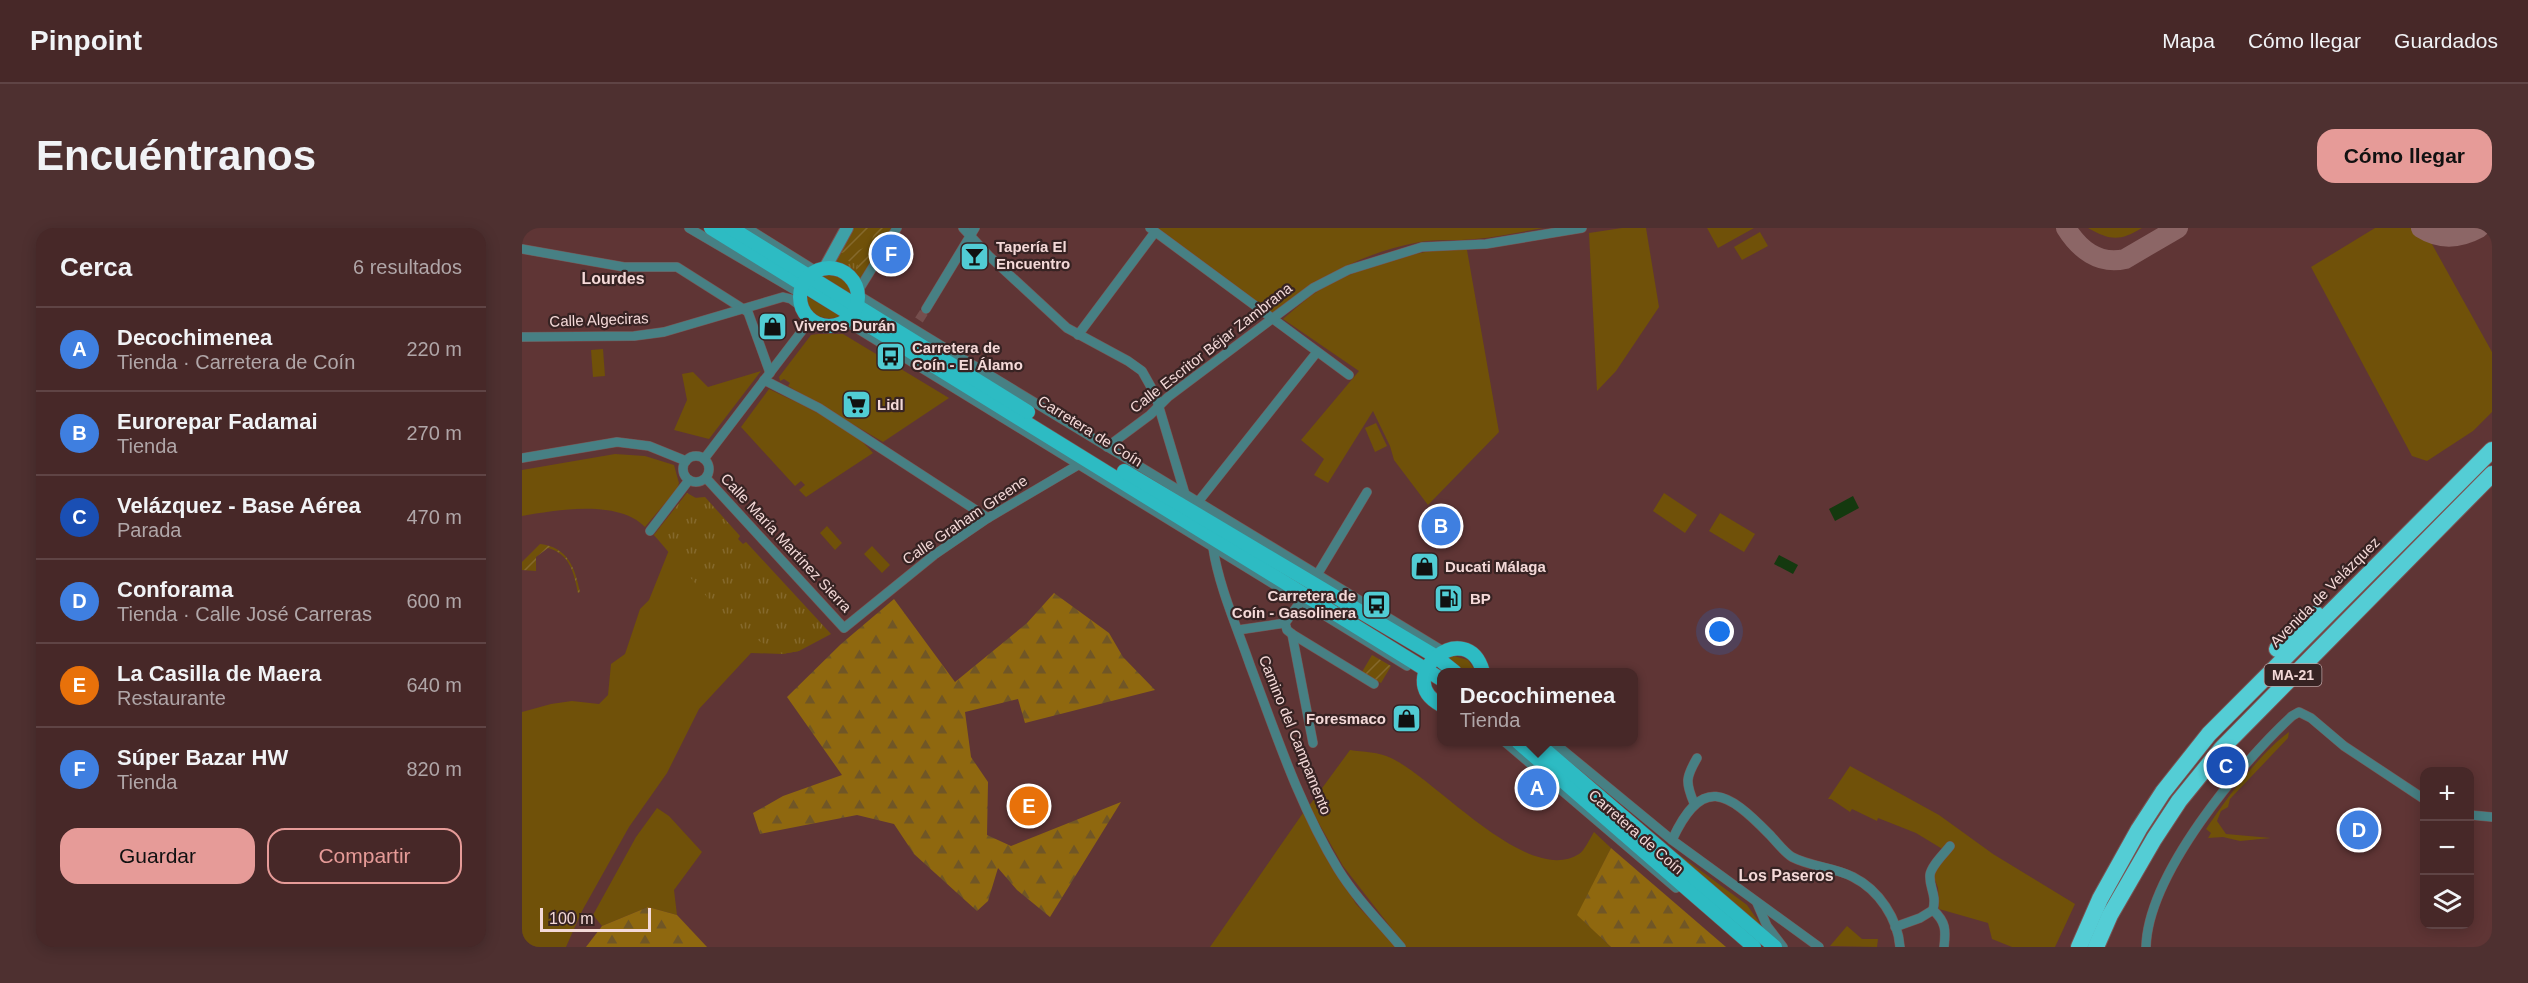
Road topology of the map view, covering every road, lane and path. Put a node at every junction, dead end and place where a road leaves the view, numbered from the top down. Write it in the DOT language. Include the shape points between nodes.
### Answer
graph roads {
  1 [pos="688,228"];
  2 [pos="711,228"];
  3 [pos="731,228"];
  4 [pos="747,228"];
  5 [pos="847,228"];
  6 [pos="897,228"];
  7 [pos="1581,228"];
  8 [pos="970,230"];
  9 [pos="1152,230"];
  10 [pos="522,249"];
  11 [pos="811,278"];
  12 [pos="854,305"];
  13 [pos="802,307"];
  14 [pos="745,309"];
  15 [pos="926,309"];
  16 [pos="811,319"];
  17 [pos="1272,320"];
  18 [pos="1078,335"];
  19 [pos="522,337"];
  20 [pos="1317,352"];
  21 [pos="1349,375"];
  22 [pos="767,376"];
  23 [pos="1158,407"];
  24 [pos="1107,447"];
  25 [pos="2492,450"];
  26 [pos="522,458"];
  27 [pos="704,459"];
  28 [pos="686,461"];
  29 [pos="1078,465"];
  30 [pos="2492,474"];
  31 [pos="706,478"];
  32 [pos="689,480"];
  33 [pos="1366,492"];
  34 [pos="1185,494"];
  35 [pos="1198,502"];
  36 [pos="988,518"];
  37 [pos="650,531"];
  38 [pos="1213,548"];
  39 [pos="1317,575"];
  40 [pos="1301,601"];
  41 [pos="1285,623"];
  42 [pos="844,628"];
  43 [pos="1238,630"];
  44 [pos="1292,634"];
  45 [pos="1439,654"];
  46 [pos="1451,668"];
  47 [pos="1481,668"];
  48 [pos="1426,672"];
  49 [pos="1437,677"];
  50 [pos="1374,684"];
  51 [pos="1437,701"];
  52 [pos="1313,743"];
  53 [pos="1511,746"];
  54 [pos="1524,746"];
  55 [pos="1542,746"];
  56 [pos="1559,746"];
  57 [pos="1697,758"];
  58 [pos="2420,796"];
  59 [pos="1694,803"];
  60 [pos="2474,815"];
  61 [pos="2492,817"];
  62 [pos="1672,840"];
  63 [pos="1950,846"];
  64 [pos="2121,897"];
  65 [pos="1756,901"];
  66 [pos="1933,910"];
  67 [pos="1895,927"];
  68 [pos="2083,945"];
  69 [pos="1401,947"];
  70 [pos="1747,947"];
  71 [pos="1754,947"];
  72 [pos="1774,947"];
  73 [pos="1783,947"];
  74 [pos="1819,947"];
  75 [pos="1900,947"];
  76 [pos="1944,947"];
  77 [pos="2104,947"];
  78 [pos="2146,947"];
  1 -- 11 [label="street"];
  2 -- 11 [label="main road"];
  3 -- 11 [label="main road"];
  4 -- 11 [label="street"];
  5 -- 11 [label="street"];
  6 -- 12 [label="street"];
  7 -- 17 [label="street, Calle Escritor Béjar Zambrana" via="1486,244 1422,247 1348,270 1313,288"];
  8 -- 15 [label="street"];
  8 -- 18 [label="street"];
  9 -- 17 [label="street"];
  9 -- 18 [label="street"];
  10 -- 14 [label="street" via="624,267 677,267"];
  11 -- 12 [label="main road"];
  11 -- 12 [label="main road" via="835,268 848,275"];
  11 -- 13 [label="main road"];
  12 -- 16 [label="main road" via="827,326"];
  12 -- 24 [label="street, Carretera de Coín" via="917,325"];
  12 -- 29 [label="street"];
  12 -- 45 [label="main road, Carretera de Coín" via="1083,447"];
  12 -- 48 [label="main road"];
  13 -- 14 [label="street, Calle Algeciras" via="783,297"];
  13 -- 16 [label="main road"];
  14 -- 19 [label="street, Calle Algeciras" via="689,327 644,335"];
  14 -- 22 [label="street"];
  16 -- 22 [label="street"];
  17 -- 20 [label="street"];
  17 -- 23 [label="street, Calle Escritor Béjar Zambrana"];
  18 -- 23 [label="street" via="1142,371 1152,386"];
  20 -- 21 [label="street"];
  20 -- 35 [label="street"];
  22 -- 27 [label="street"];
  22 -- 36 [label="street"];
  23 -- 24 [label="street, Calle Escritor Béjar Zambrana"];
  23 -- 34 [label="street"];
  24 -- 34 [label="street, Carretera de Coín"];
  25 -- 68 [label="highway, Avenida de Velázquez / MA-21" via="2209,734 2139,829 2100,899"];
  26 -- 28 [label="street" via="626,442 650,446"];
  27 -- 28 [label="street"];
  27 -- 31 [label="street" via="709,470"];
  28 -- 32 [label="street" via="683,469"];
  29 -- 36 [label="street, Calle Graham Greene"];
  29 -- 38 [label="street"];
  30 -- 64 [label="highway, Avenida de Velázquez / MA-21" via="2222,748 2167,820"];
  31 -- 32 [label="street" via="699,482"];
  31 -- 42 [label="street, Calle María Martínez Sierra"];
  32 -- 37 [label="street"];
  33 -- 39 [label="street"];
  34 -- 35 [label="street, Carretera de Coín"];
  35 -- 39 [label="street, Carretera de Coín"];
  36 -- 42 [label="street, Calle Graham Greene" via="934,555"];
  38 -- 40 [label="street"];
  38 -- 43 [label="street, Camino del Campamento"];
  39 -- 45 [label="street, Carretera de Coín"];
  40 -- 41 [label="street"];
  40 -- 48 [label="street"];
  41 -- 43 [label="street"];
  41 -- 44 [label="street"];
  43 -- 69 [label="street, Camino del Campamento" via="1307,813 1362,904"];
  44 -- 50 [label="street"];
  44 -- 52 [label="street"];
  45 -- 46 [label="main road"];
  45 -- 47 [label="main road" via="1459,649 1478,660"];
  45 -- 48 [label="main road"];
  48 -- 49 [label="main road"];
  48 -- 51 [label="main road" via="1430,695"];
  53 -- 70 [label="street, Carretera de Coín"];
  54 -- 71 [label="main road"];
  55 -- 72 [label="main road"];
  56 -- 62 [label="street, Carretera de Coín"];
  57 -- 59 [label="street" via="1687,776"];
  58 -- 78 [label="street" via="2304,714 2292,716 2225,787 2198,825 2157,900"];
  59 -- 62 [label="street"];
  59 -- 67 [label="street" via="1712,795 1729,798 1791,856 1853,877 1877,894"];
  60 -- 61 [label="street"];
  62 -- 65 [label="street, Carretera de Coín"];
  63 -- 66 [label="street" via="1931,871 1936,898"];
  64 -- 68 [label="highway, Avenida de Velázquez / MA-21"];
  64 -- 77 [label="highway"];
  65 -- 73 [label="street, Carretera de Coín" via="1767,926"];
  65 -- 74 [label="street, Carretera de Coín"];
  66 -- 67 [label="street"];
  66 -- 76 [label="street" via="1946,928"];
  67 -- 75 [label="street"];
}
